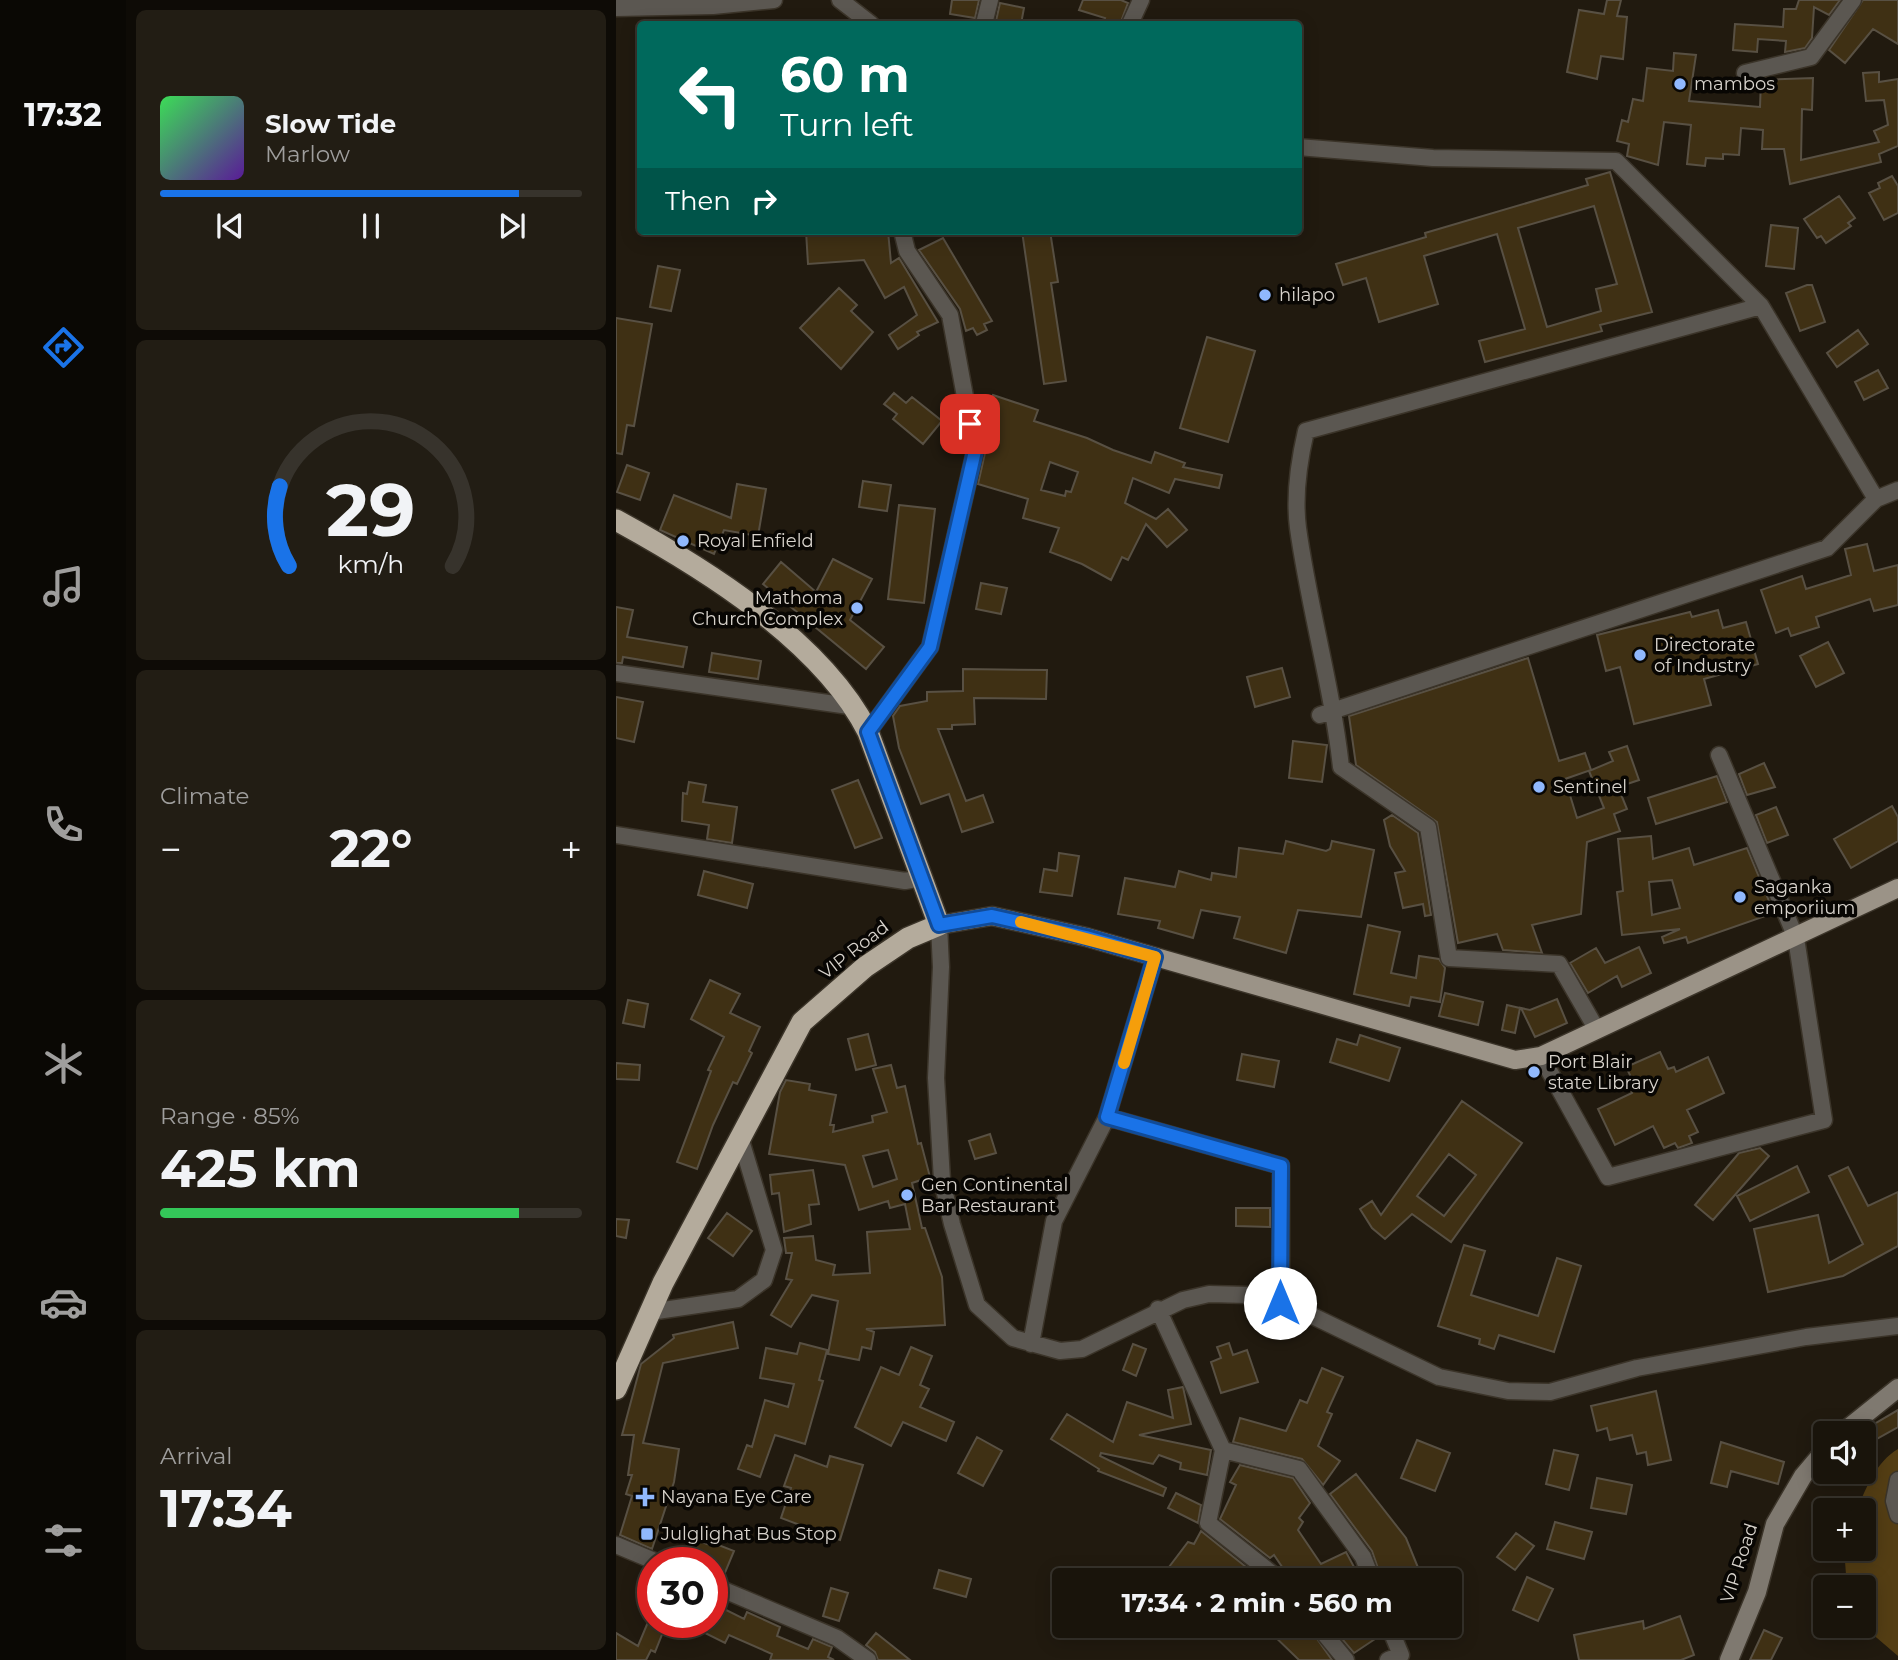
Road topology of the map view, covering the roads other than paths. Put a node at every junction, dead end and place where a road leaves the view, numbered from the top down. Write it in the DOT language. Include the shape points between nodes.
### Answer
graph roads {
  1 [pos="774,0"];
  2 [pos="840,0"];
  3 [pos="990,0"];
  4 [pos="1140,0"];
  5 [pos="1853,0"];
  6 [pos="616,8"];
  7 [pos="867,21"];
  8 [pos="985,21"];
  9 [pos="1131,21"];
  10 [pos="1745,73"];
  11 [pos="1302,147"];
  12 [pos="903,235"];
  13 [pos="1761,306"];
  14 [pos="1898,490"];
  15 [pos="1876,499"];
  16 [pos="616,520"];
  17 [pos="616,673"];
  18 [pos="856,707"];
  19 [pos="1327,713"];
  20 [pos="868,732"];
  21 [pos="1719,755"];
  22 [pos="616,835"];
  23 [pos="922,878"];
  24 [pos="1898,888"];
  25 [pos="939,925"];
  26 [pos="1796,938"];
  27 [pos="1155,957"];
  28 [pos="1597,1030"];
  29 [pos="1541,1056"];
  30 [pos="1107,1117"];
  31 [pos="740,1137"];
  32 [pos="1280,1303"];
  33 [pos="1158,1310"];
  34 [pos="650,1312"];
  35 [pos="1898,1326"];
  36 [pos="1031,1344"];
  37 [pos="1898,1388"];
  38 [pos="616,1389"];
  39 [pos="1857,1421"];
  40 [pos="1223,1450"];
  41 [pos="1813,1464"];
  42 [pos="1898,1480"];
  43 [pos="1898,1516"];
  44 [pos="616,1545"];
  45 [pos="637,1554"];
  46 [pos="1265,1568"];
  47 [pos="1367,1568"];
  48 [pos="728,1593"];
  49 [pos="1328,1638"];
  50 [pos="1394,1638"];
  51 [pos="868,1660"];
  52 [pos="1346,1660"];
  53 [pos="1388,1660"];
  54 [pos="1729,1660"];
  1 -- 6 [label="street"];
  2 -- 7 [label="street"];
  3 -- 8 [label="street"];
  4 -- 9 [label="street"];
  5 -- 10 [label="street" via="1811,57"];
  11 -- 13 [label="street" via="1433,159 1616,161"];
  12 -- 20 [label="street" via="907,250 950,315 975,451 930,647"];
  13 -- 15 [label="street"];
  13 -- 19 [label="street" via="1306,431 1299,460 1297,526"];
  14 -- 15 [label="street"];
  15 -- 19 [label="street" via="1827,548"];
  16 -- 18 [label="highway" via="766,616"];
  17 -- 18 [label="street"];
  18 -- 20 [label="highway"];
  19 -- 28 [label="street" via="1341,767 1428,827 1449,958 1559,964"];
  20 -- 23 [label="highway"];
  21 -- 26 [label="street"];
  22 -- 23 [label="street" via="905,881"];
  23 -- 25 [label="highway"];
  24 -- 26 [label="main road"];
  25 -- 27 [label="main road" via="992,916"];
  25 -- 31 [label="highway, VIP Road" via="908,938 802,1022"];
  25 -- 36 [label="street" via="936,1078 942,1180 977,1305 1013,1338"];
  26 -- 28 [label="main road"];
  26 -- 29 [label="street" via="1824,1120 1608,1177"];
  27 -- 29 [label="main road" via="1515,1060"];
  27 -- 30 [label="street"];
  28 -- 29 [label="main road"];
  30 -- 32 [label="street" via="1281,1166"];
  30 -- 36 [label="street" via="1054,1221"];
  31 -- 34 [label="highway, VIP Road"];
  31 -- 34 [label="street" via="774,1250 764,1280 738,1299"];
  32 -- 33 [label="street" via="1248,1295 1209,1294"];
  32 -- 35 [label="street" via="1439,1377 1508,1391 1550,1392 1637,1368 1807,1337"];
  33 -- 36 [label="street" via="1082,1349 1060,1351"];
  33 -- 40 [label="street"];
  34 -- 38 [label="highway, VIP Road"];
  37 -- 39 [label="main road"];
  40 -- 46 [label="street" via="1209,1523"];
  40 -- 47 [label="street" via="1299,1469"];
  41 -- 54 [label="main road, VIP Road" via="1775,1524 1757,1592"];
  42 -- 43 [label="street" via="1894,1501"];
  44 -- 45 [label="street"];
  48 -- 51 [label="street" via="836,1638"];
  49 -- 52 [label="street"];
  50 -- 53 [label="street" via="1401,1655"];
}
